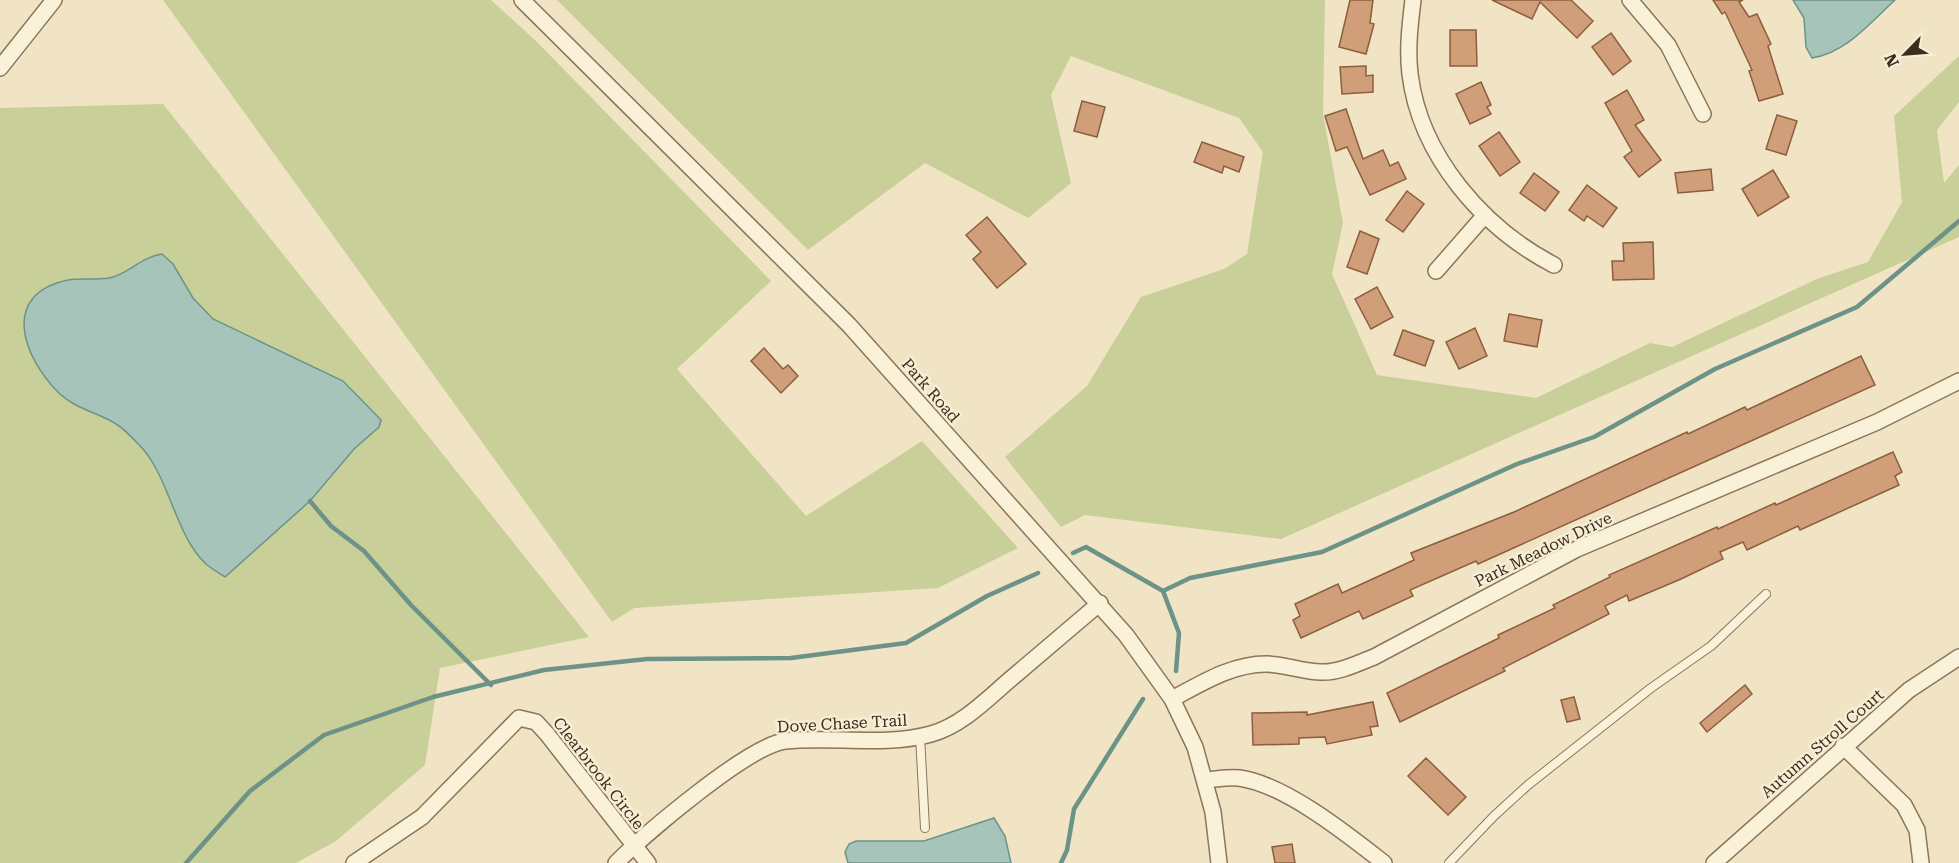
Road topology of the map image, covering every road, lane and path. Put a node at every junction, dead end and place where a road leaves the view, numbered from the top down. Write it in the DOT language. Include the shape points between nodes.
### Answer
graph roads {
  1 [pos="54,0"];
  2 [pos="522,0"];
  3 [pos="1413,0"];
  4 [pos="1630,0"];
  5 [pos="0,68"];
  6 [pos="1703,114"];
  7 [pos="1485,215"];
  8 [pos="1554,265"];
  9 [pos="1436,272"];
  10 [pos="1959,381"];
  11 [pos="1766,594"];
  12 [pos="1100,603"];
  13 [pos="1959,657"];
  14 [pos="1172,699"];
  15 [pos="920,736"];
  16 [pos="1843,746"];
  17 [pos="1206,780"];
  18 [pos="925,828"];
  19 [pos="634,845"];
  20 [pos="354,863"];
  21 [pos="616,863"];
  22 [pos="648,863"];
  23 [pos="1218,863"];
  24 [pos="1384,863"];
  25 [pos="1449,863"];
  26 [pos="1714,863"];
  27 [pos="1921,863"];
  1 -- 5 [label="street"];
  2 -- 12 [label="street, Park Road" via="849,325"];
  3 -- 7 [label="street" via="1409,57 1419,113 1434,149"];
  4 -- 6 [label="street" via="1668,45"];
  7 -- 8 [label="street" via="1524,248"];
  7 -- 9 [label="street"];
  10 -- 14 [label="street, Park Meadow Drive" via="1877,422 1577,549 1374,657 1322,672 1268,664 1241,666"];
  11 -- 25 [label="lane" via="1725,634 1528,785"];
  12 -- 14 [label="street, Park Road"];
  12 -- 15 [label="street, Dove Chase Trail" via="962,720"];
  13 -- 16 [label="street, Autumn Stroll Court" via="1909,690"];
  14 -- 17 [label="street, Park Road"];
  15 -- 18 [label="lane"];
  15 -- 19 [label="street, Dove Chase Trail" via="785,741 766,746 744,758"];
  16 -- 26 [label="street, Autumn Stroll Court"];
  16 -- 27 [label="street" via="1904,805 1917,830"];
  17 -- 23 [label="street, Park Road"];
  17 -- 24 [label="street" via="1239,778 1269,788 1338,827"];
  19 -- 20 [label="street, Clearbrook Circle" via="547,734 536,722 519,718 422,817"];
  19 -- 21 [label="street, Dove Chase Trail"];
  19 -- 22 [label="street, Clearbrook Circle"];
}
